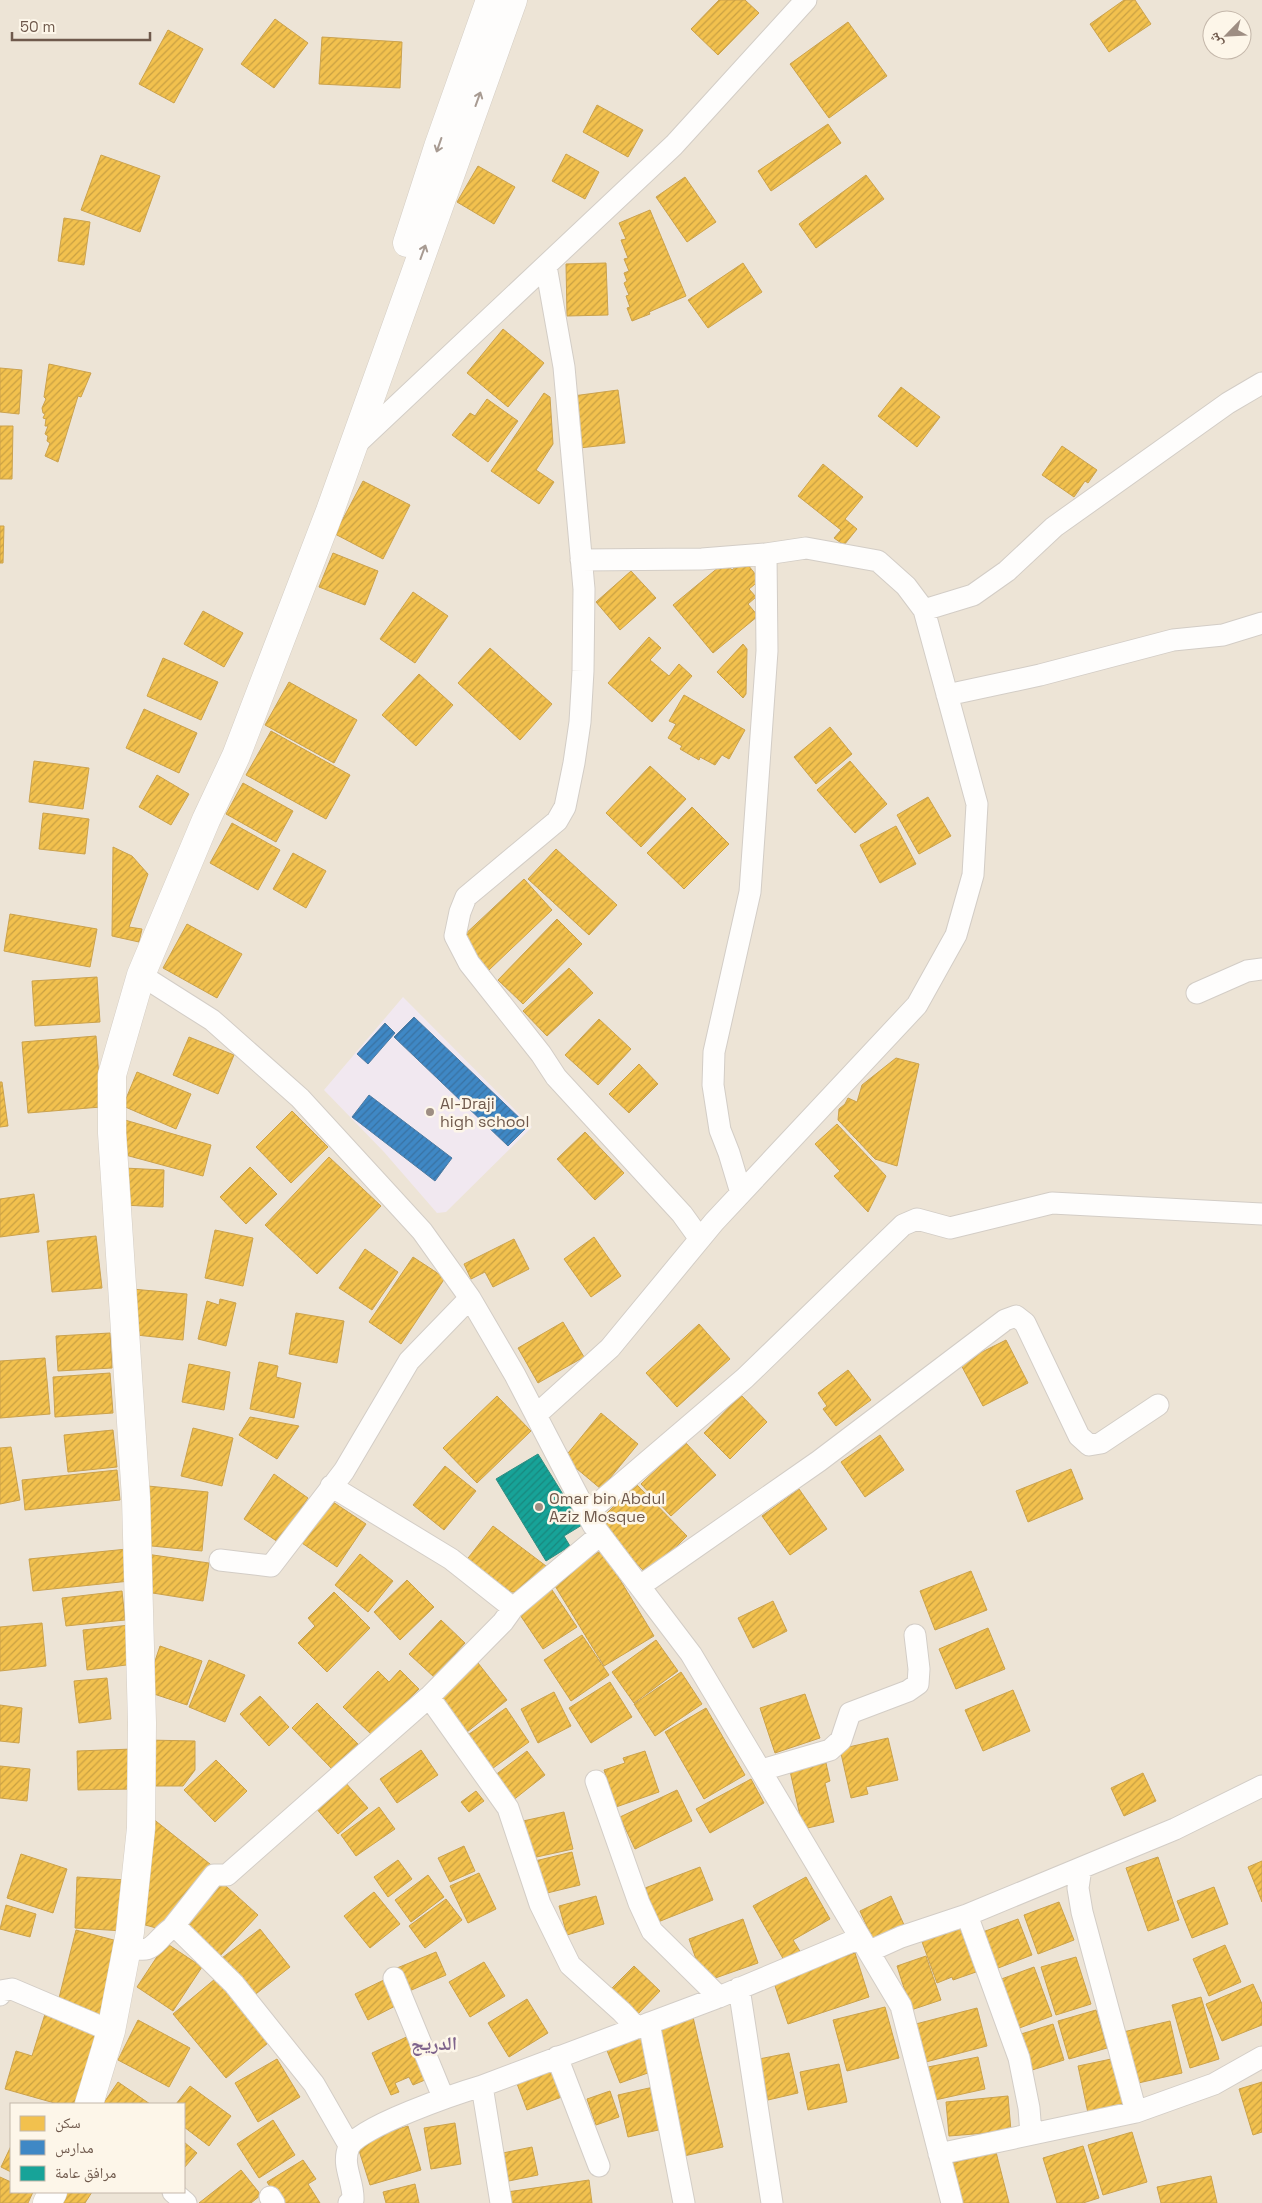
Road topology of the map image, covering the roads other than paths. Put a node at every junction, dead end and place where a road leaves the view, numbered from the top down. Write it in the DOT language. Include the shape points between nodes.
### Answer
graph roads {
  1 [pos="490,0"];
  2 [pos="513,0"];
  3 [pos="806,0"];
  4 [pos="546,266"];
  5 [pos="1262,382"];
  6 [pos="354,446"];
  7 [pos="766,554"];
  8 [pos="581,560"];
  9 [pos="924,610"];
  10 [pos="1262,623"];
  11 [pos="947,695"];
  12 [pos="206,820"];
  13 [pos="1262,969"];
  14 [pos="141,975"];
  15 [pos="1197,993"];
  16 [pos="741,1193"];
  17 [pos="1262,1214"];
  18 [pos="700,1239"];
  19 [pos="470,1298"];
  20 [pos="1158,1405"];
  21 [pos="536,1415"];
  22 [pos="331,1486"];
  23 [pos="586,1513"];
  24 [pos="600,1535"];
  25 [pos="220,1560"];
  26 [pos="640,1586"];
  27 [pos="513,1608"];
  28 [pos="915,1635"];
  29 [pos="429,1697"];
  30 [pos="762,1770"];
  31 [pos="596,1781"];
  32 [pos="1262,1786"];
  33 [pos="1081,1868"];
  34 [pos="967,1915"];
  35 [pos="172,1928"];
  36 [pos="865,1944"];
  37 [pos="127,1946"];
  38 [pos="394,1978"];
  39 [pos="740,1988"];
  40 [pos="0,1995"];
  41 [pos="719,1997"];
  42 [pos="643,2025"];
  43 [pos="111,2031"];
  44 [pos="557,2057"];
  45 [pos="1262,2057"];
  46 [pos="482,2086"];
  47 [pos="443,2097"];
  48 [pos="89,2103"];
  49 [pos="1136,2112"];
  50 [pos="1031,2134"];
  51 [pos="350,2145"];
  52 [pos="940,2154"];
  53 [pos="599,2166"];
  54 [pos="174,2193"];
  55 [pos="186,2203"];
  56 [pos="349,2203"];
  57 [pos="501,2203"];
  58 [pos="684,2203"];
  59 [pos="772,2203"];
  60 [pos="952,2203"];
  1 -- 12 [label="main road, one-way" via="388,301 221,758"];
  6 -- 2 [label="main road, one-way"];
  3 -- 4 [label="street" via="674,146"];
  4 -- 6 [label="street"];
  4 -- 8 [label="street" via="564,367"];
  5 -- 9 [label="street" via="1054,527 1007,571 973,596"];
  6 -- 12 [label="main road" via="236,756"];
  7 -- 8 [label="street" via="702,559"];
  7 -- 9 [label="street" via="806,548 878,561 906,586"];
  7 -- 16 [label="street" via="767,652 750,892 714,1052 713,1085 720,1130"];
  8 -- 18 [label="street" via="584,671 576,755 565,807 557,821 466,897 455,936 468,963 556,1077 682,1214"];
  9 -- 11 [label="street"];
  10 -- 11 [label="street" via="1224,635 1173,640 1040,675"];
  11 -- 16 [label="street" via="977,804 973,875 956,935 917,1005"];
  12 -- 14 [label="main road"];
  13 -- 15 [label="street" via="1247,971"];
  14 -- 19 [label="street" via="212,1020 300,1098 422,1231"];
  14 -- 37 [label="main road" via="112,1074 111,1100 136,1498 142,1723 141,1828"];
  16 -- 18 [label="street"];
  17 -- 23 [label="street" via="1052,1203 950,1228 917,1219 903,1225 745,1378"];
  18 -- 21 [label="street" via="610,1348"];
  19 -- 21 [label="street"];
  19 -- 22 [label="street" via="409,1361 344,1470"];
  20 -- 26 [label="street" via="1101,1443 1089,1445 1078,1436 1025,1323 1016,1316 1005,1320 819,1460"];
  21 -- 23 [label="street"];
  22 -- 25 [label="street" via="271,1566"];
  22 -- 27 [label="street" via="451,1559"];
  23 -- 24 [label="street"];
  24 -- 26 [label="street"];
  24 -- 27 [label="street"];
  26 -- 30 [label="street" via="692,1654"];
  27 -- 29 [label="street"];
  28 -- 30 [label="street" via="918,1684 850,1713 842,1740 830,1750"];
  29 -- 35 [label="street" via="227,1875 214,1875"];
  29 -- 42 [label="street" via="508,1808 540,1904 570,1965 622,2012"];
  30 -- 36 [label="street"];
  31 -- 41 [label="street" via="652,1931"];
  32 -- 33 [label="street" via="1175,1829"];
  33 -- 34 [label="street"];
  33 -- 49 [label="street" via="1078,1888 1082,1912"];
  34 -- 36 [label="street" via="901,1937"];
  34 -- 50 [label="street" via="1019,2058 1030,2108"];
  35 -- 37 [label="street" via="150,1949 142,1951"];
  35 -- 51 [label="street" via="180,1930 234,1984 314,2084"];
  36 -- 39 [label="street"];
  36 -- 52 [label="street" via="901,2006"];
  37 -- 43 [label="main road"];
  38 -- 47 [label="street"];
  39 -- 41 [label="street"];
  39 -- 59 [label="street"];
  40 -- 43 [label="street" via="12,1989"];
  41 -- 42 [label="street"];
  42 -- 44 [label="street"];
  42 -- 58 [label="street"];
  43 -- 48 [label="main road"];
  44 -- 46 [label="street"];
  44 -- 53 [label="street"];
  45 -- 49 [label="street" via="1214,2084"];
  46 -- 47 [label="street"];
  46 -- 57 [label="street"];
  47 -- 51 [label="street" via="366,2132"];
  49 -- 50 [label="street"];
  50 -- 52 [label="street"];
  51 -- 56 [label="street" via="345,2160 353,2192 353,2200"];
  52 -- 60 [label="street"];
  54 -- 55 [label="street"];
}
